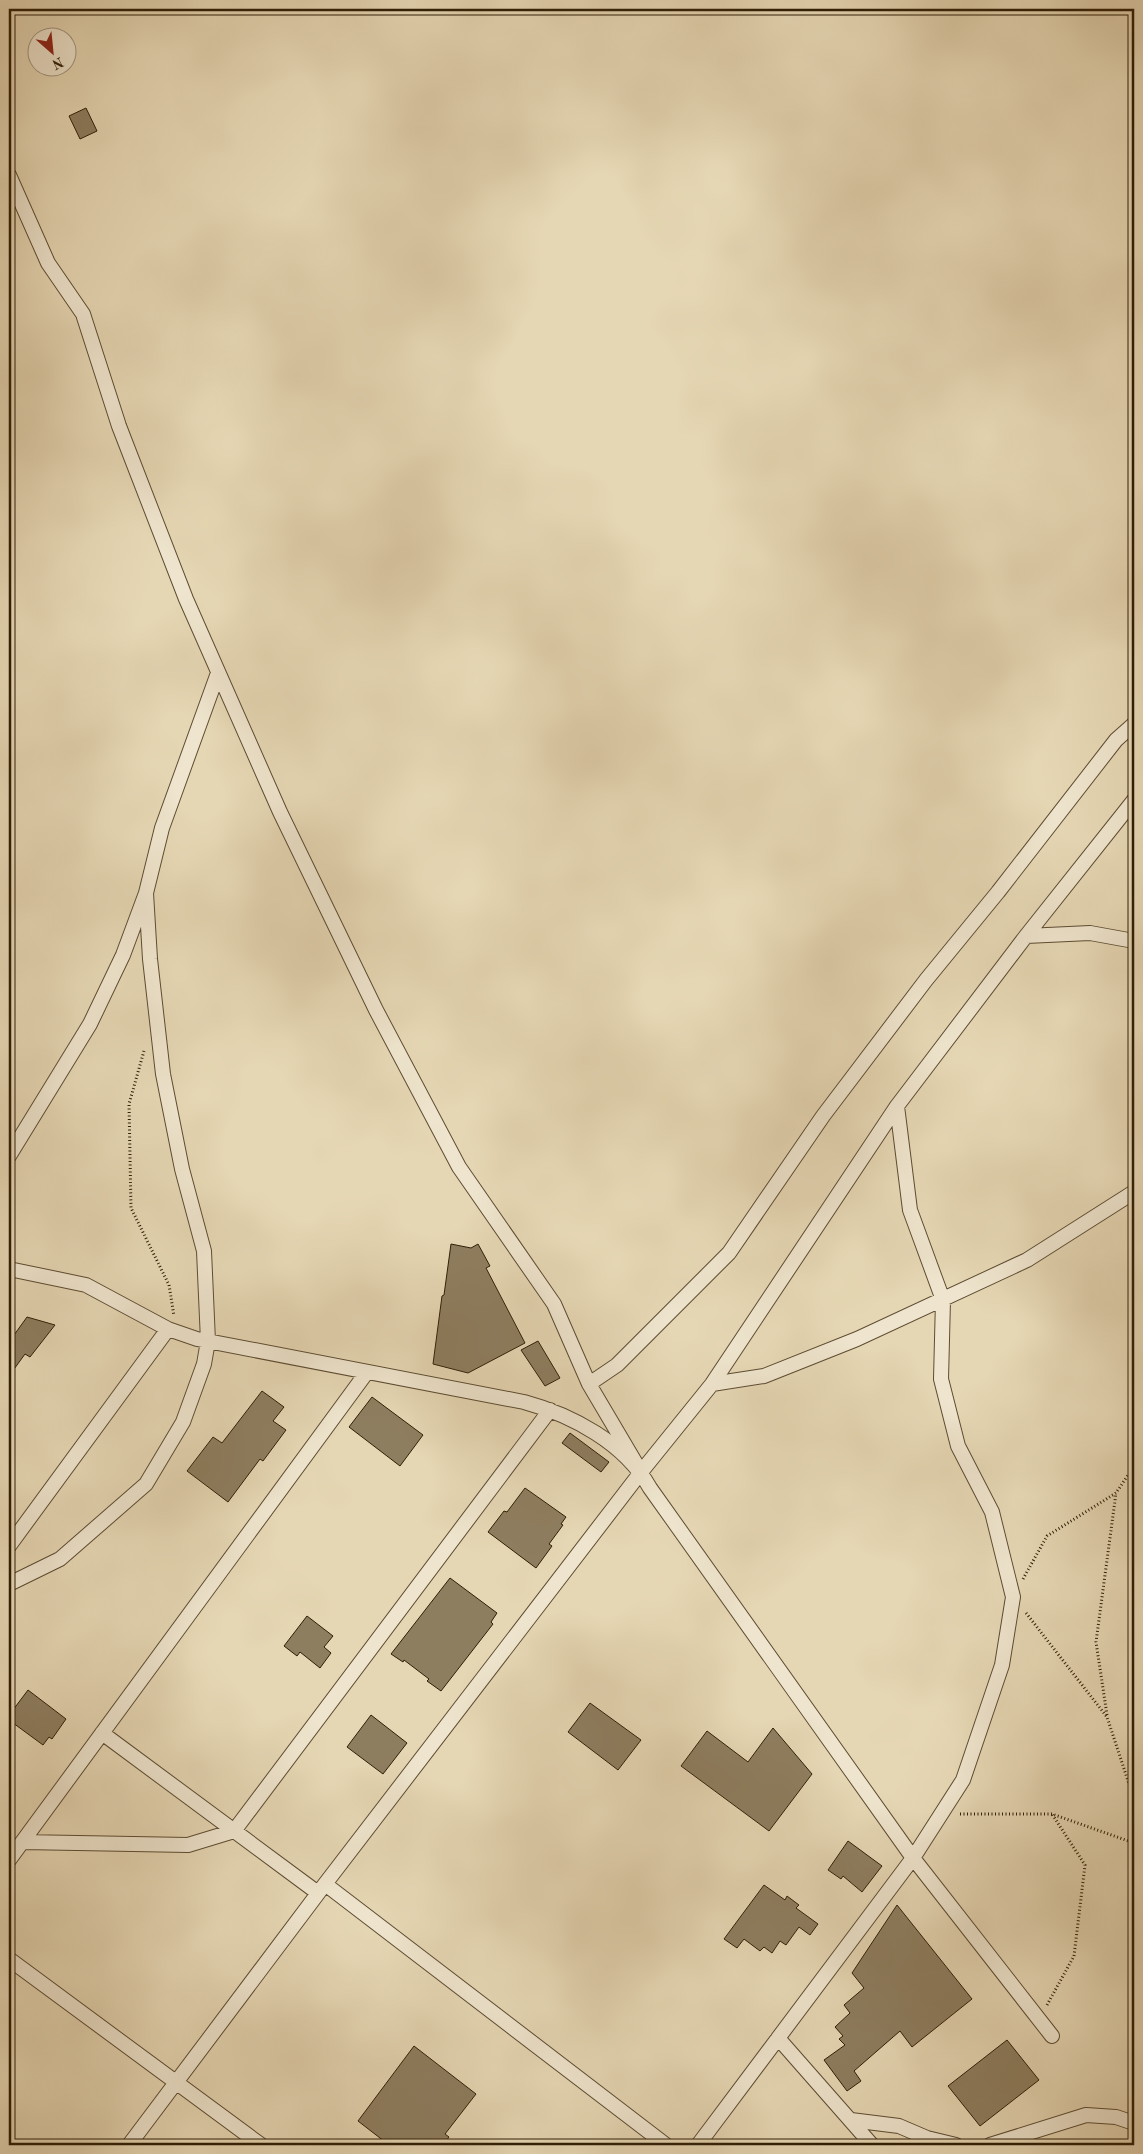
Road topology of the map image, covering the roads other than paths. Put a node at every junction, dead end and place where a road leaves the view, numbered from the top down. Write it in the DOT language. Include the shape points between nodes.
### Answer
graph roads {
  1 [pos="9,175"];
  2 [pos="218,673"];
  3 [pos="1134,724"];
  4 [pos="1134,800"];
  5 [pos="146,893"];
  6 [pos="1026,936"];
  7 [pos="1134,941"];
  8 [pos="897,1106"];
  9 [pos="9,1156"];
  10 [pos="1134,1192"];
  11 [pos="9,1269"];
  12 [pos="942,1300"];
  13 [pos="173,1331"];
  14 [pos="208,1341"];
  15 [pos="367,1372"];
  16 [pos="588,1384"];
  17 [pos="712,1384"];
  18 [pos="550,1410"];
  19 [pos="641,1472"];
  20 [pos="9,1546"];
  21 [pos="9,1584"];
  22 [pos="102,1734"];
  23 [pos="234,1831"];
  24 [pos="22,1842"];
  25 [pos="913,1858"];
  26 [pos="9,1860"];
  27 [pos="322,1889"];
  28 [pos="9,1959"];
  29 [pos="1052,2036"];
  30 [pos="778,2038"];
  31 [pos="175,2084"];
  32 [pos="851,2120"];
  33 [pos="1134,2123"];
  34 [pos="129,2145"];
  35 [pos="261,2145"];
  36 [pos="666,2145"];
  37 [pos="698,2145"];
  38 [pos="872,2145"];
  39 [pos="956,2145"];
  40 [pos="990,2145"];
  1 -- 2 [label="street" via="48,263 84,314 142,488"];
  2 -- 5 [label="street" via="162,828"];
  2 -- 16 [label="street" via="280,812 376,1010 460,1167 554,1304"];
  3 -- 16 [label="street" via="1116,740 926,980 823,1116 729,1253 617,1366"];
  4 -- 6 [label="street"];
  5 -- 9 [label="street" via="123,955 90,1024"];
  5 -- 14 [label="street" via="163,1074 182,1169 204,1251"];
  6 -- 7 [label="street" via="1090,932"];
  6 -- 8 [label="street"];
  8 -- 12 [label="street" via="910,1210"];
  8 -- 17 [label="street"];
  10 -- 12 [label="street" via="1026,1260"];
  11 -- 13 [label="street" via="86,1285"];
  12 -- 17 [label="street" via="764,1376"];
  12 -- 25 [label="street" via="941,1379 958,1446 992,1512 1013,1597 1002,1665 963,1780"];
  13 -- 14 [label="street"];
  13 -- 20 [label="street"];
  14 -- 15 [label="street"];
  14 -- 21 [label="street" via="204,1364 183,1422 146,1484 60,1559"];
  15 -- 18 [label="street" via="524,1402"];
  15 -- 22 [label="street"];
  16 -- 19 [label="street"];
  17 -- 19 [label="street"];
  18 -- 19 [label="street" via="598,1435"];
  18 -- 23 [label="street"];
  19 -- 25 [label="street"];
  19 -- 27 [label="street"];
  22 -- 23 [label="street"];
  22 -- 24 [label="street"];
  23 -- 24 [label="street" via="188,1845"];
  23 -- 27 [label="street"];
  24 -- 26 [label="street"];
  25 -- 29 [label="street"];
  25 -- 30 [label="street"];
  27 -- 31 [label="street"];
  27 -- 36 [label="street"];
  28 -- 31 [label="street"];
  30 -- 32 [label="street"];
  30 -- 37 [label="street"];
  31 -- 34 [label="street"];
  31 -- 35 [label="street"];
  32 -- 38 [label="street"];
  32 -- 39 [label="street" via="899,2126 927,2138"];
  33 -- 40 [label="street" via="1116,2117 1086,2115"];
}
